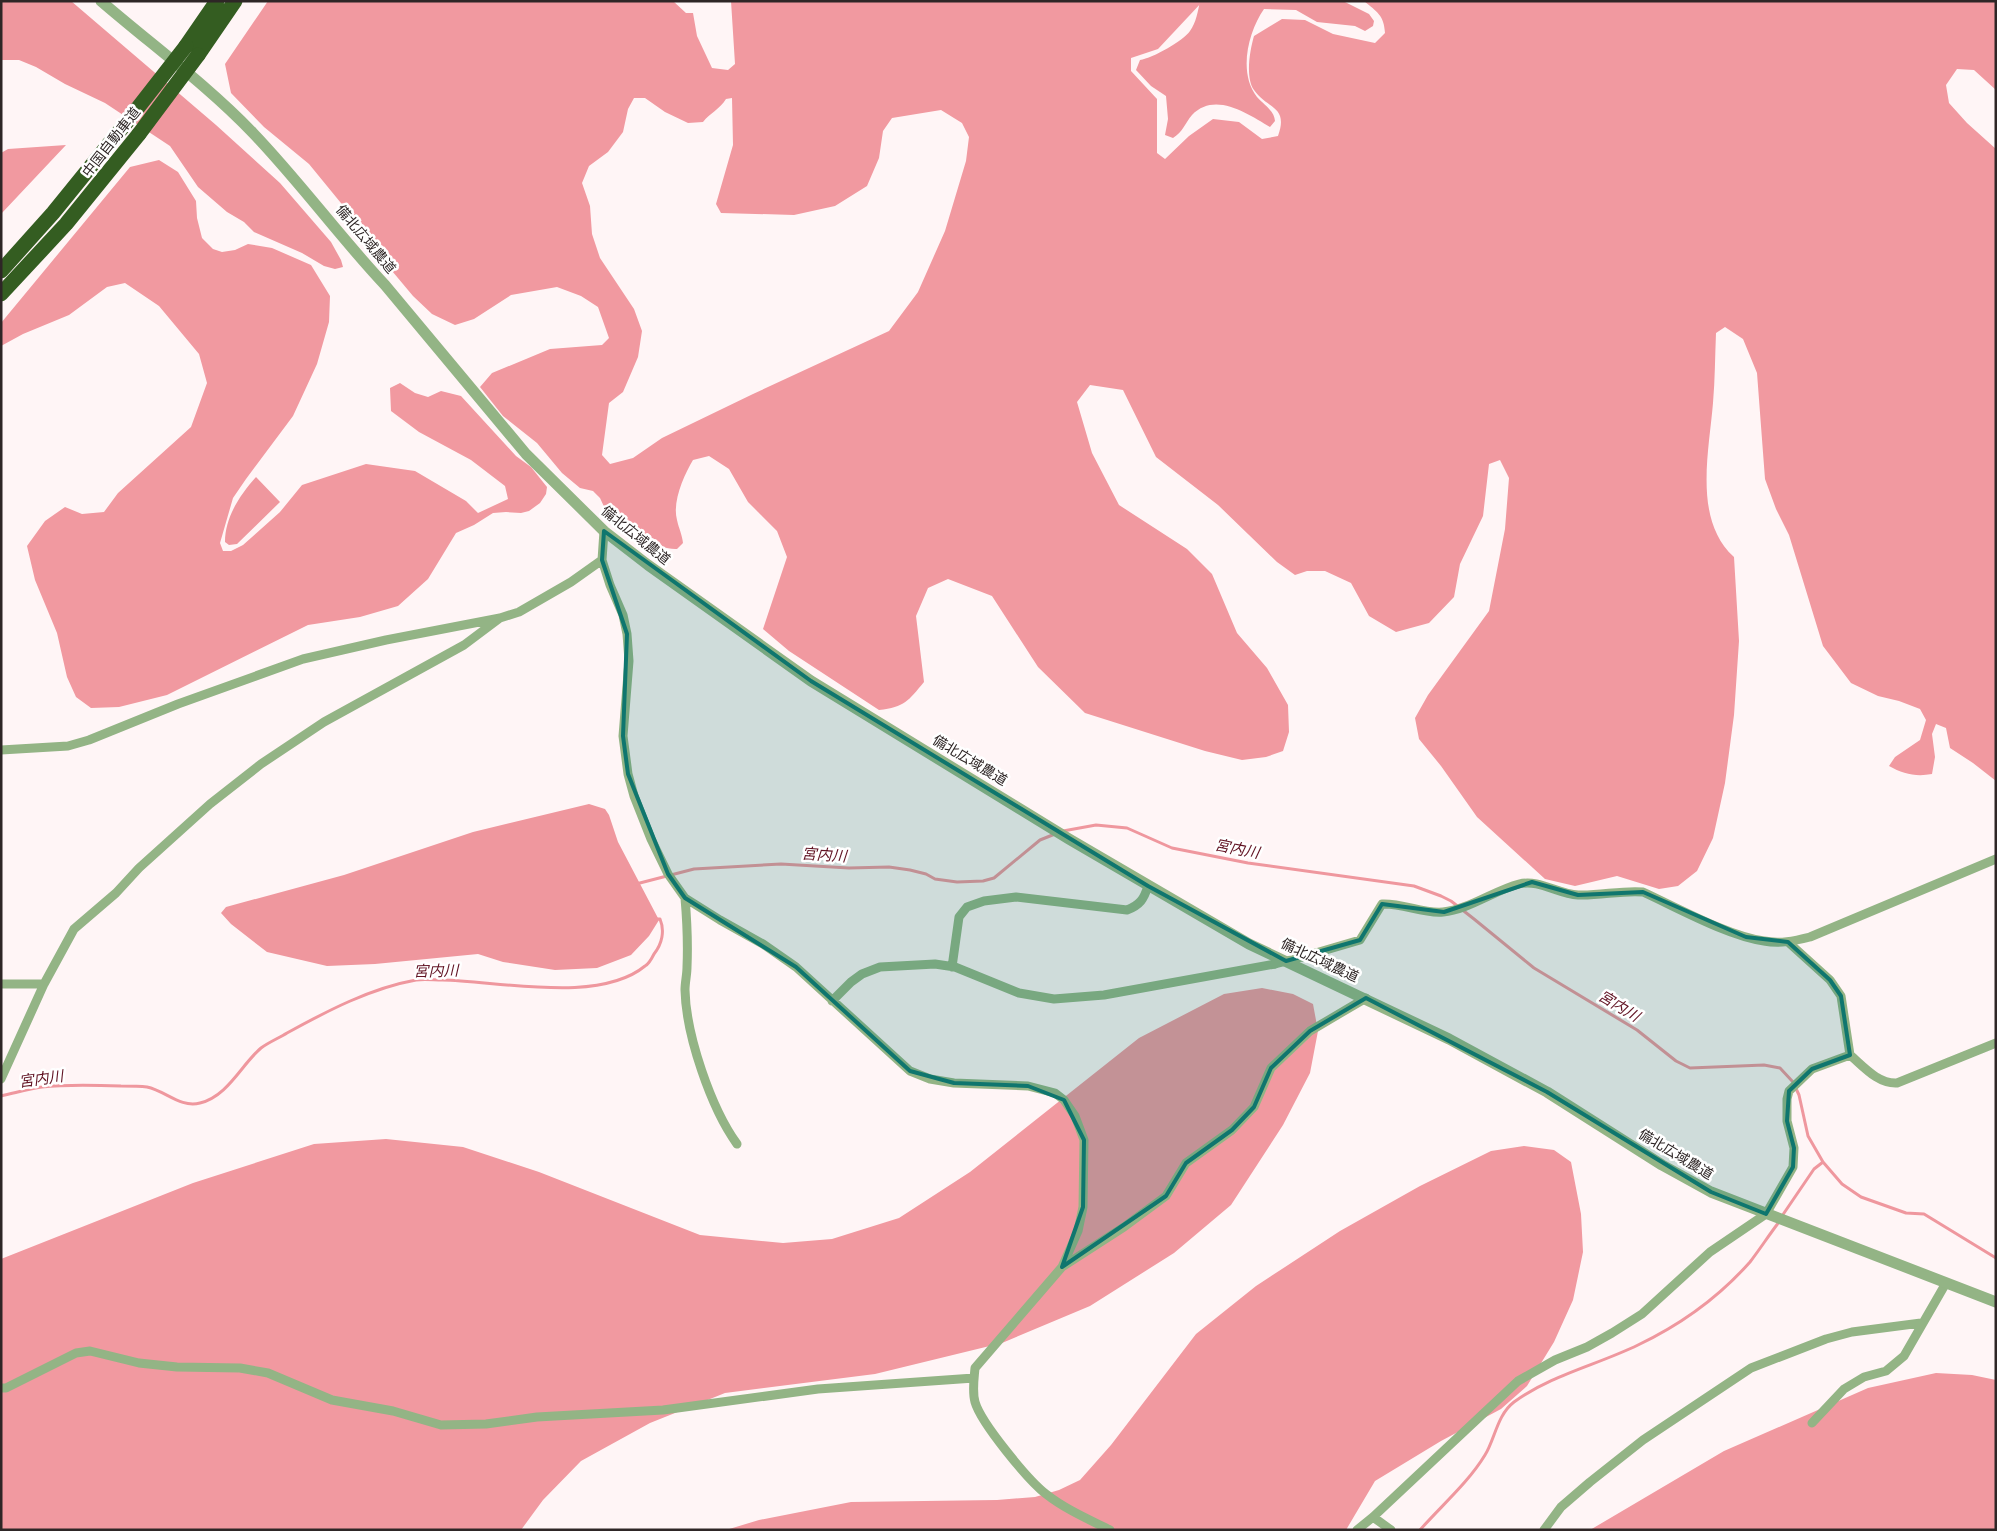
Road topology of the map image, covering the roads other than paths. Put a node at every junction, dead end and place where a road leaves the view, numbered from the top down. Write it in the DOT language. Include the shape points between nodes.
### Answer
graph roads {
  1 [pos="101,1"];
  2 [pos="217,1"];
  3 [pos="236,1"];
  4 [pos="192,51"];
  5 [pos="1,270"];
  6 [pos="1,294"];
  7 [pos="604,531"];
  8 [pos="602,560"];
  9 [pos="500,618"];
  10 [pos="1,750"];
  11 [pos="1996,859"];
  12 [pos="1148,886"];
  13 [pos="685,898"];
  14 [pos="1788,942"];
  15 [pos="952,967"];
  16 [pos="1,984"];
  17 [pos="44,984"];
  18 [pos="1366,998"];
  19 [pos="832,1002"];
  20 [pos="1996,1043"];
  21 [pos="1850,1055"];
  22 [pos="1,1079"];
  23 [pos="737,1144"];
  24 [pos="1766,1214"];
  25 [pos="1062,1267"];
  26 [pos="1946,1283"];
  27 [pos="1996,1302"];
  28 [pos="1921,1324"];
  29 [pos="974,1378"];
  30 [pos="1,1388"];
  31 [pos="1812,1423"];
  32 [pos="1373,1517"];
  33 [pos="1110,1530"];
  34 [pos="1357,1530"];
  35 [pos="1391,1530"];
  36 [pos="1544,1530"];
  1 -- 7 [label="street, 備北広域農道" via="218,99 252,132 311,197 526,454"];
  2 -- 4 [label="highway, 中国自動車道"];
  3 -- 4 [label="highway, 中国自動車道"];
  4 -- 5 [label="highway, 中国自動車道, bridge"];
  4 -- 6 [label="highway, 中国自動車道, bridge" via="139,134 66,224"];
  7 -- 8 [label="street"];
  7 -- 12 [label="street, 備北広域農道" via="811,681"];
  8 -- 9 [label="street" via="520,612"];
  8 -- 13 [label="street" via="624,614 627,634 629,660 623,736 628,774 651,839 668,874"];
  9 -- 10 [label="street" via="303,659 68,746"];
  9 -- 17 [label="street" via="456,649 324,722 261,764 210,804 74,929"];
  11 -- 14 [label="street" via="1810,937"];
  12 -- 15 [label="street" via="1138,906 1126,910 1016,897 967,907 959,917"];
  12 -- 18 [label="street, 備北広域農道" via="1249,944"];
  13 -- 19 [label="street" via="796,967"];
  13 -- 23 [label="street" via="685,990 691,1037 726,1129"];
  14 -- 15 [label="street, bridge" via="1746,937 1644,892 1627,890 1578,895 1532,882 1518,884 1444,912 1382,904 1360,940 1275,964 1104,995 1054,999 1019,993"];
  14 -- 21 [label="street" via="1830,980 1841,996"];
  15 -- 19 [label="street" via="935,964 880,966 851,982"];
  16 -- 17 [label="street"];
  17 -- 22 [label="street"];
  18 -- 24 [label="street, 備北広域農道" via="1449,1038 1547,1092 1711,1192"];
  18 -- 25 [label="street" via="1310,1031 1271,1068 1254,1107 1232,1130 1186,1163 1166,1196"];
  19 -- 25 [label="street" via="910,1070 930,1079 1028,1086 1055,1093 1064,1100 1075,1116 1084,1140 1084,1168 1083,1207 1078,1231"];
  20 -- 21 [label="street" via="1897,1083 1877,1078"];
  21 -- 24 [label="street" via="1812,1070 1789,1091 1787,1121 1794,1148 1793,1167"];
  24 -- 26 [label="street, 備北広域農道"];
  24 -- 32 [label="street" via="1710,1252 1642,1314 1587,1347 1518,1381"];
  25 -- 29 [label="street" via="975,1368"];
  26 -- 27 [label="street, 備北広域農道"];
  26 -- 28 [label="street"];
  28 -- 31 [label="street" via="1904,1356 1886,1371 1864,1377 1844,1389"];
  28 -- 36 [label="street" via="1852,1332 1751,1368 1621,1458 1561,1507"];
  29 -- 30 [label="street" via="818,1389 663,1410 441,1425 393,1411 332,1400 268,1373 240,1368 177,1367 90,1351 76,1353"];
  29 -- 33 [label="street" via="976,1404 986,1425 1044,1493 1072,1512"];
  32 -- 34 [label="street"];
  32 -- 35 [label="street"];
}
